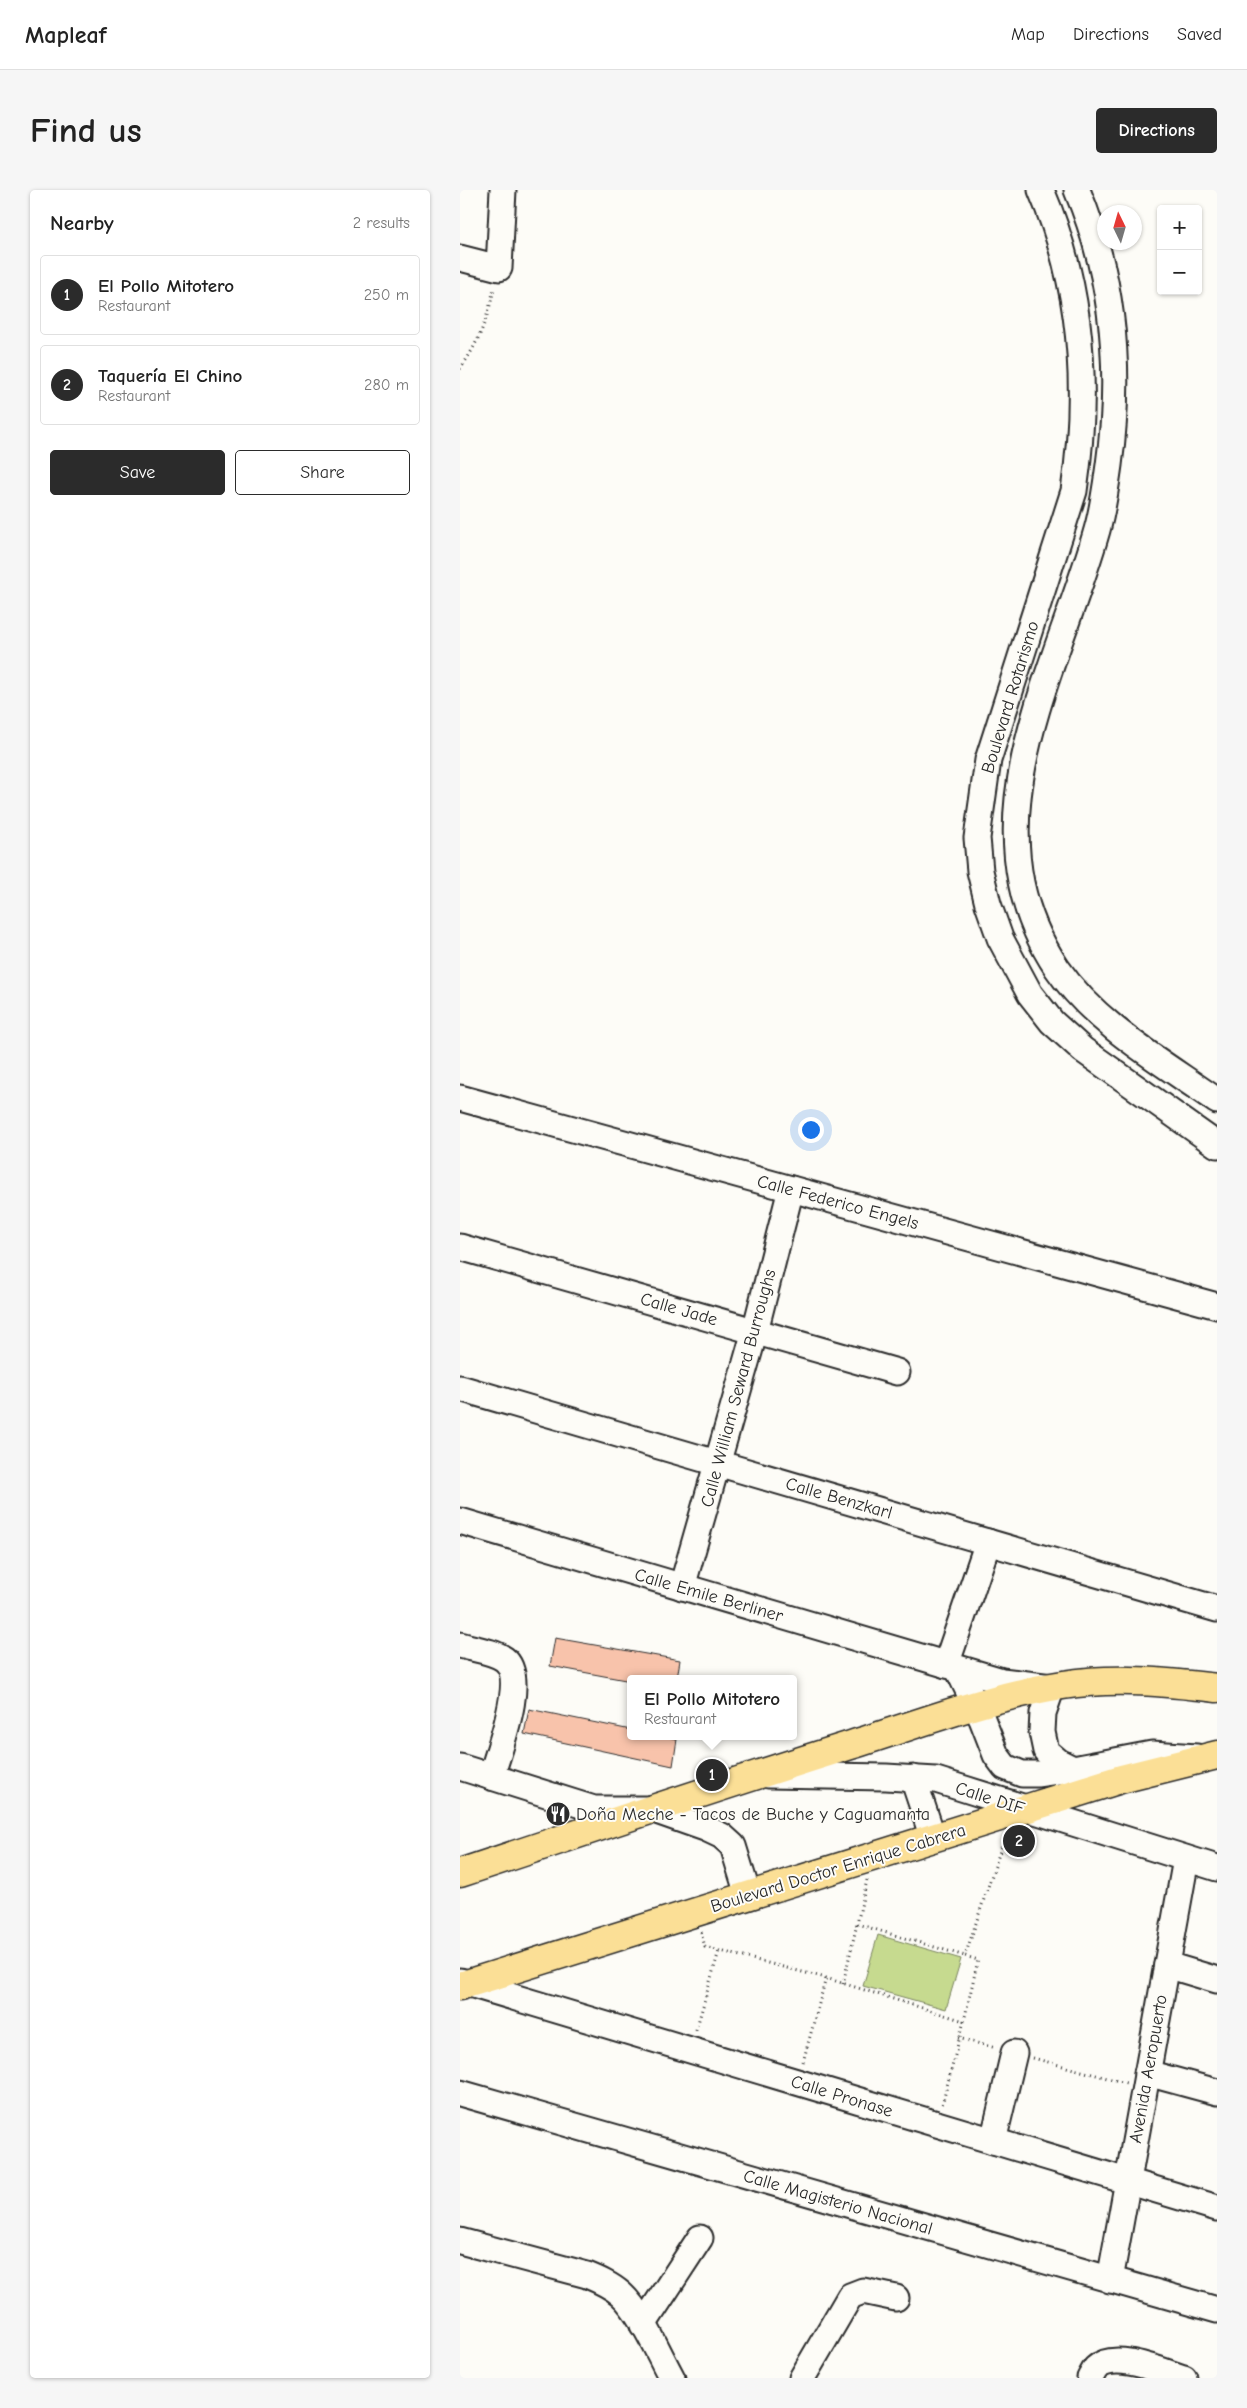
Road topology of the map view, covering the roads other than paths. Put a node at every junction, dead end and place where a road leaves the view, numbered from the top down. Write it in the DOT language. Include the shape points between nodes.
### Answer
graph roads {
  1 [pos="503,190"];
  2 [pos="1041,190"];
  3 [pos="1077,190"];
  4 [pos="460,258"];
  5 [pos="1217,1101"];
  6 [pos="461,1104"];
  7 [pos="1217,1145"];
  8 [pos="791,1189"];
  9 [pos="460,1247"];
  10 [pos="1217,1306"];
  11 [pos="755,1331"];
  12 [pos="898,1372"];
  13 [pos="460,1388"];
  14 [pos="717,1463"];
  15 [pos="460,1522"];
  16 [pos="988,1542"];
  17 [pos="682,1587"];
  18 [pos="1217,1609"];
  19 [pos="460,1645"];
  20 [pos="952,1667"];
  21 [pos="1052,1687"];
  22 [pos="1217,1688"];
  23 [pos="976,1705"];
  24 [pos="1209,1757"];
  25 [pos="460,1767"];
  26 [pos="1073,1769"];
  27 [pos="756,1775"];
  28 [pos="491,1777"];
  29 [pos="913,1778"];
  30 [pos="651,1809"];
  31 [pos="1017,1812"];
  32 [pos="933,1838"];
  33 [pos="1186,1859"];
  34 [pos="1217,1868"];
  35 [pos="460,1873"];
  36 [pos="748,1895"];
  37 [pos="1167,1965"];
  38 [pos="1217,1980"];
  39 [pos="462,1983"];
  40 [pos="1014,2053"];
  41 [pos="1146,2081"];
  42 [pos="1217,2092"];
  43 [pos="460,2093"];
  44 [pos="993,2141"];
  45 [pos="1127,2181"];
  46 [pos="1217,2208"];
  47 [pos="700,2238"];
  48 [pos="460,2240"];
  49 [pos="1110,2280"];
  50 [pos="896,2298"];
  51 [pos="1217,2310"];
  52 [pos="643,2325"];
  53 [pos="1097,2371"];
  54 [pos="672,2378"];
  55 [pos="802,2378"];
  56 [pos="1184,2378"];
  1 -- 4 [label="street" via="499,268"];
  2 -- 7 [label="street, Boulevard Rotarismo" via="1060,240 1070,279 1082,365 1080,445 1074,491 988,760 978,838 980,871 1004,946 1030,994 1052,1022 1083,1050"];
  3 -- 5 [label="street" via="1099,251 1110,299 1116,351 1116,403 1098,529 1038,703 1024,760 1016,819 1020,878 1027,910 1042,943 1075,991 1107,1022"];
  6 -- 8 [label="street, Calle Federico Engels"];
  8 -- 10 [label="street, Calle Federico Engels"];
  8 -- 11 [label="street, Calle William Seward Burroughs"];
  9 -- 11 [label="street, Calle Jade"];
  11 -- 12 [label="street, Calle Jade"];
  11 -- 14 [label="street, Calle William Seward Burroughs"];
  13 -- 14 [label="street, Calle Benzkarl"];
  14 -- 16 [label="street, Calle Benzkarl"];
  14 -- 17 [label="street, Calle William Seward Burroughs"];
  15 -- 17 [label="street, Calle Emile Berliner"];
  16 -- 18 [label="street, Calle Benzkarl"];
  16 -- 20 [label="street"];
  17 -- 20 [label="street, Calle Emile Berliner"];
  19 -- 28 [label="street" via="503,1658 513,1673 514,1690"];
  20 -- 21 [label="street, Calle Emile Berliner" via="1002,1681"];
  20 -- 23 [label="street"];
  21 -- 22 [label="main road" via="1128,1680"];
  21 -- 23 [label="main road"];
  21 -- 26 [label="street" via="1043,1713 1046,1751"];
  23 -- 26 [label="street" via="996,1755 1005,1767 1013,1772 1030,1774"];
  23 -- 27 [label="main road"];
  24 -- 26 [label="street" via="1152,1754"];
  24 -- 31 [label="main road, Boulevard Doctor Enrique Cabrera" via="1121,1779"];
  25 -- 28 [label="street"];
  27 -- 29 [label="street, Calle DIF"];
  27 -- 30 [label="main road"];
  28 -- 30 [label="street" via="594,1809"];
  29 -- 31 [label="street, Calle DIF" via="936,1780"];
  29 -- 32 [label="street"];
  30 -- 35 [label="main road"];
  30 -- 36 [label="street" via="722,1836 733,1846"];
  31 -- 32 [label="main road, Boulevard Doctor Enrique Cabrera"];
  31 -- 33 [label="street, Calle DIF"];
  32 -- 36 [label="main road, Boulevard Doctor Enrique Cabrera"];
  33 -- 34 [label="street, Calle DIF"];
  33 -- 37 [label="street, Avenida Aeropuerto"];
  36 -- 39 [label="main road, Boulevard Doctor Enrique Cabrera"];
  37 -- 38 [label="street"];
  37 -- 41 [label="street, Avenida Aeropuerto"];
  39 -- 44 [label="street, Calle Pronase"];
  40 -- 44 [label="street"];
  41 -- 42 [label="street"];
  41 -- 45 [label="street, Avenida Aeropuerto"];
  43 -- 49 [label="street, Calle Magisterio Nacional"];
  44 -- 45 [label="street, Calle Pronase"];
  45 -- 46 [label="street, Calle Pronase"];
  45 -- 49 [label="street, Avenida Aeropuerto"];
  47 -- 52 [label="street"];
  48 -- 52 [label="street" via="605,2282 622,2295"];
  49 -- 51 [label="street, Calle Magisterio Nacional"];
  50 -- 55 [label="street" via="863,2291 850,2296"];
  52 -- 54 [label="street"];
  53 -- 56 [label="street" via="1124,2361"];
}
